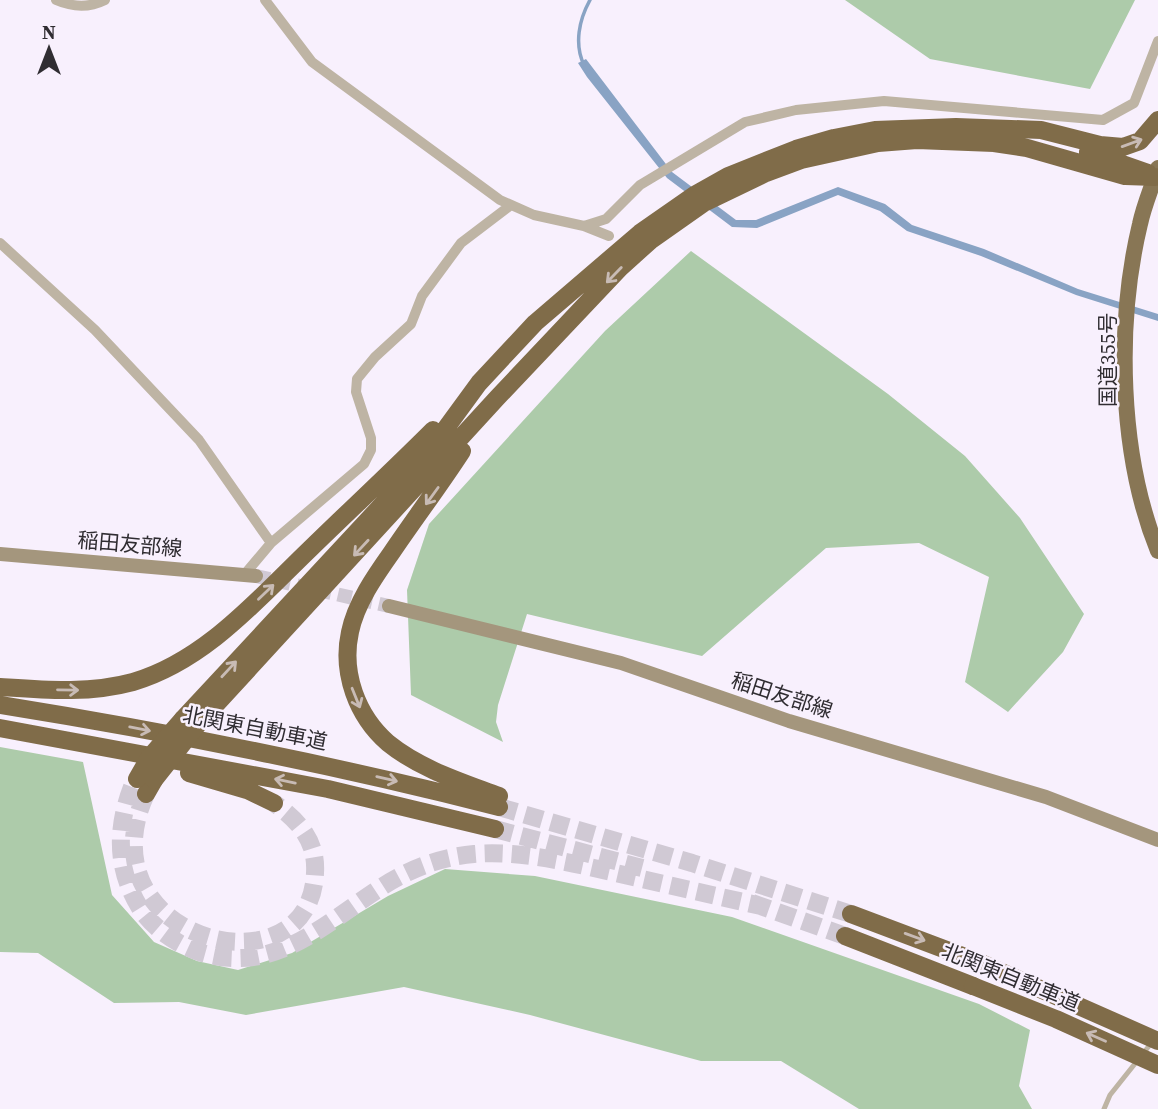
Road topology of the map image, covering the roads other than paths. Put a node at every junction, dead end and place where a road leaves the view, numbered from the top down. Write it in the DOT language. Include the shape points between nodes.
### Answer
graph roads {
  1 [pos="56,0"];
  2 [pos="105,0"];
  3 [pos="265,0"];
  4 [pos="1158,41"];
  5 [pos="1158,120"];
  6 [pos="993,128"];
  7 [pos="1157,173"];
  8 [pos="511,205"];
  9 [pos="584,226"];
  10 [pos="609,236"];
  11 [pos="0,243"];
  12 [pos="479,383"];
  13 [pos="497,398"];
  14 [pos="271,543"];
  15 [pos="1158,551"];
  16 [pos="0,554"];
  17 [pos="250,575"];
  18 [pos="389,606"];
  19 [pos="0,687"];
  20 [pos="0,705"];
  21 [pos="191,721"];
  22 [pos="0,728"];
  23 [pos="38,734"];
  24 [pos="142,785"];
  25 [pos="274,803"];
  26 [pos="495,830"];
  27 [pos="1158,840"];
  28 [pos="851,914"];
  29 [pos="845,936"];
  30 [pos="1158,1034"];
  31 [pos="1158,1041"];
  32 [pos="1158,1065"];
  33 [pos="1104,1109"];
  1 -- 2 [label="street" via="68,5"];
  3 -- 8 [label="street" via="312,62"];
  4 -- 9 [label="street" via="1134,103 1103,120 884,101 796,110 745,122 640,185 606,219"];
  6 -- 5 [label="highway, one-way" via="1041,130 1123,147 1140,141"];
  6 -- 7 [label="highway"];
  6 -- 12 [label="highway" via="875,130 796,149 727,176 640,233 534,323"];
  7 -- 13 [label="highway, one-way" via="1125,176 1027,148 956,140 877,143 801,160 704,203 650,242"];
  7 -- 15 [label="highway, 国道355号" via="1140,224 1129,289 1126,372 1130,437"];
  8 -- 9 [label="street"];
  8 -- 14 [label="street" via="461,243 422,296 411,324 357,379 356,393 371,438 364,464"];
  9 -- 10 [label="street"];
  11 -- 14 [label="street" via="95,330 190,431"];
  19 -- 12 [label="highway, one-way" via="80,691 108,687 182,660 255,602"];
  21 -- 12 [label="highway, one-way" via="419,465"];
  13 -- 20 [label="highway, 北関東自動車道" via="374,579 358,609 347,656 358,704 389,743 499,802"];
  13 -- 21 [label="highway, one-way"];
  14 -- 17 [label="street"];
  16 -- 17 [label="main road, 稲田友部線"];
  18 -- 27 [label="main road, 稲田友部線" via="621,663 789,721 1045,797"];
  21 -- 24 [label="highway, bridge" via="156,750"];
  22 -- 23 [label="highway"];
  23 -- 25 [label="highway" via="214,779"];
  26 -- 23 [label="highway, one-way" via="328,789"];
  28 -- 31 [label="highway, 北関東自動車道, one-way, bridge" via="981,963"];
  32 -- 29 [label="highway, 北関東自動車道, one-way, bridge" via="1056,1019"];
  30 -- 33 [label="lane"];
}
